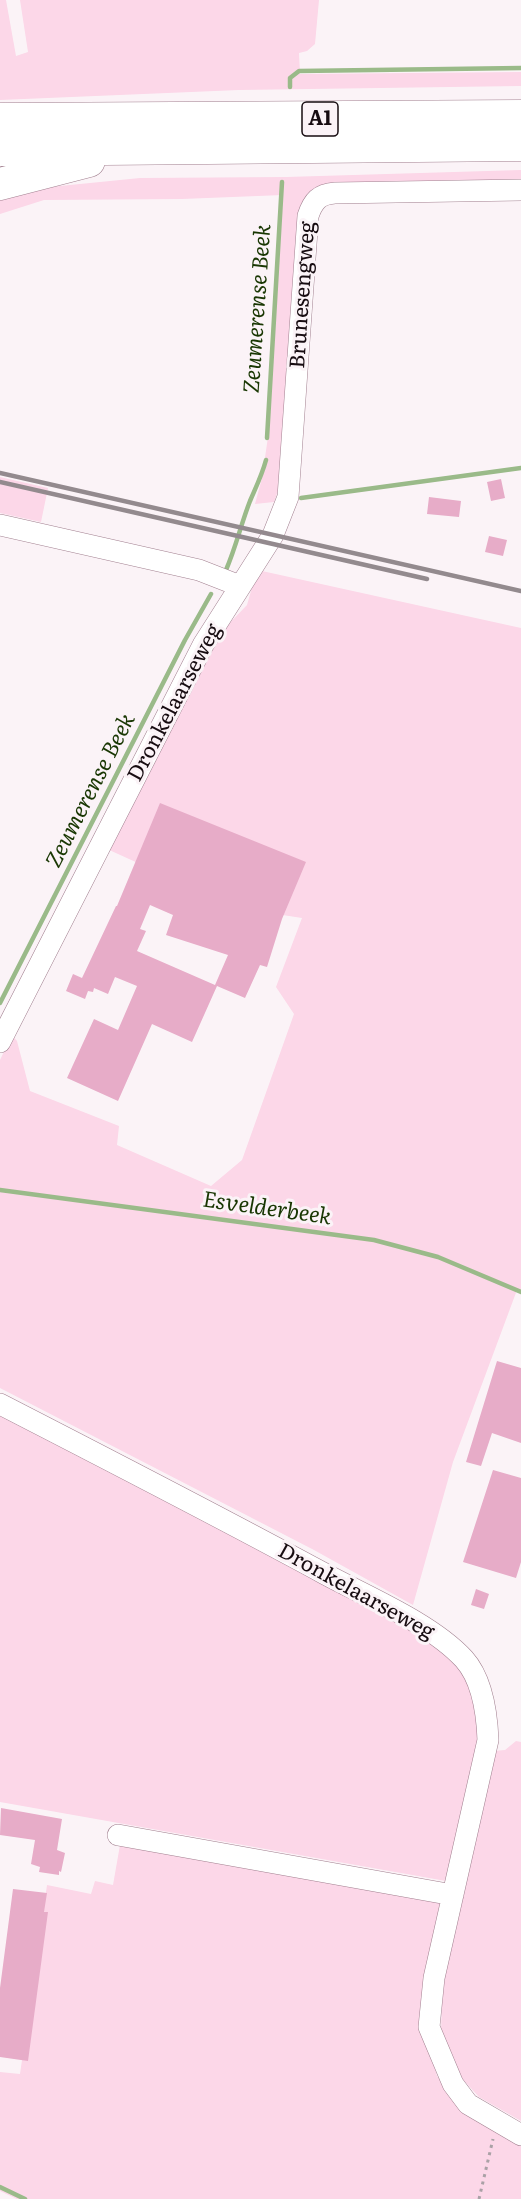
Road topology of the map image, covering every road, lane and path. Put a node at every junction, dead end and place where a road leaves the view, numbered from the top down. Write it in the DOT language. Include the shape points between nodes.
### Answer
graph roads {
  1 [pos="521,116"];
  2 [pos="0,119"];
  3 [pos="521,146"];
  4 [pos="130,149"];
  5 [pos="0,150"];
  6 [pos="0,184"];
  7 [pos="521,190"];
  8 [pos="0,525"];
  9 [pos="240,586"];
  10 [pos="0,1042"];
  11 [pos="0,1404"];
  12 [pos="118,1835"];
  13 [pos="453,1895"];
  14 [pos="497,2122"];
  15 [pos="521,2135"];
  16 [pos="479,2199"];
  1 -- 2 [label="highway, A1"];
  3 -- 4 [label="highway, A1"];
  4 -- 5 [label="highway, A1"];
  4 -- 6 [label="highway, A1"];
  7 -- 9 [label="street, Brunesengweg" via="335,193 325,194 311,205 288,497 273,535"];
  8 -- 9 [label="street" via="200,570"];
  9 -- 10 [label="street, Dronkelaarseweg" via="203,645"];
  11 -- 13 [label="street, Dronkelaarseweg" via="414,1622 466,1660 487,1714 488,1740"];
  12 -- 13 [label="street"];
  13 -- 14 [label="street, Dronkelaarseweg" via="434,1978 429,2027 453,2084 468,2104"];
  14 -- 15 [label="street, Dronkelaarseweg"];
  14 -- 16 [label="path"];
}
